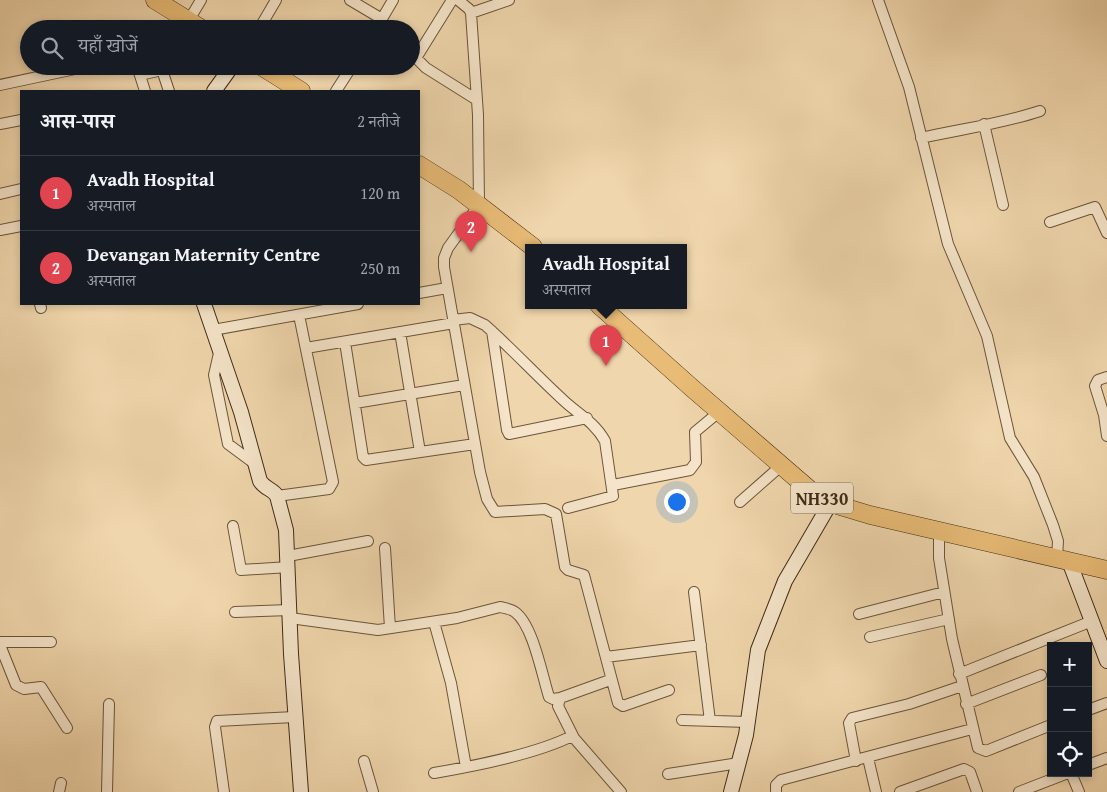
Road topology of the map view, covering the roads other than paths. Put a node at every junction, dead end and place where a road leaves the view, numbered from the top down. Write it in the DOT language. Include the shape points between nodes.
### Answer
graph roads {
  1 [pos="155,0"];
  2 [pos="201,0"];
  3 [pos="276,0"];
  4 [pos="350,0"];
  5 [pos="393,0"];
  6 [pos="452,0"];
  7 [pos="458,0"];
  8 [pos="509,0"];
  9 [pos="878,0"];
  10 [pos="471,13"];
  11 [pos="382,19"];
  12 [pos="188,20"];
  13 [pos="196,20"];
  14 [pos="264,20"];
  15 [pos="420,52"];
  16 [pos="420,62"];
  17 [pos="47,75"];
  18 [pos="140,75"];
  19 [pos="164,75"];
  20 [pos="226,75"];
  21 [pos="275,75"];
  22 [pos="346,75"];
  23 [pos="0,85"];
  24 [pos="145,90"];
  25 [pos="169,90"];
  26 [pos="215,90"];
  27 [pos="299,90"];
  28 [pos="337,90"];
  29 [pos="477,100"];
  30 [pos="1040,111"];
  31 [pos="20,120"];
  32 [pos="0,124"];
  33 [pos="984,124"];
  34 [pos="921,138"];
  35 [pos="420,167"];
  36 [pos="20,189"];
  37 [pos="0,194"];
  38 [pos="1003,204"];
  39 [pos="479,205"];
  40 [pos="1050,222"];
  41 [pos="20,228"];
  42 [pos="0,230"];
  43 [pos="1107,233"];
  44 [pos="529,244"];
  45 [pos="448,288"];
  46 [pos="420,293"];
  47 [pos="204,305"];
  48 [pos="353,305"];
  49 [pos="603,309"];
  50 [pos="299,315"];
  51 [pos="453,321"];
  52 [pos="213,330"];
  53 [pos="492,331"];
  54 [pos="400,332"];
  55 [pos="345,342"];
  56 [pos="306,348"];
  57 [pos="219,353"];
  58 [pos="1107,377"];
  59 [pos="464,386"];
  60 [pos="411,394"];
  61 [pos="355,403"];
  62 [pos="719,412"];
  63 [pos="586,418"];
  64 [pos="1107,436"];
  65 [pos="475,444"];
  66 [pos="420,452"];
  67 [pos="255,464"];
  68 [pos="782,465"];
  69 [pos="613,485"];
  70 [pos="278,496"];
  71 [pos="740,502"];
  72 [pos="831,502"];
  73 [pos="568,508"];
  74 [pos="233,526"];
  75 [pos="938,533"];
  76 [pos="368,541"];
  77 [pos="385,548"];
  78 [pos="1063,560"];
  79 [pos="289,562"];
  80 [pos="1107,570"];
  81 [pos="694,592"];
  82 [pos="944,592"];
  83 [pos="235,612"];
  84 [pos="290,614"];
  85 [pos="859,614"];
  86 [pos="949,620"];
  87 [pos="1092,621"];
  88 [pos="434,622"];
  89 [pos="390,628"];
  90 [pos="870,637"];
  91 [pos="51,642"];
  92 [pos="0,644"];
  93 [pos="701,645"];
  94 [pos="606,657"];
  95 [pos="1107,661"];
  96 [pos="959,674"];
  97 [pos="1041,675"];
  98 [pos="610,680"];
  99 [pos="962,686"];
  100 [pos="669,690"];
  101 [pos="560,698"];
  102 [pos="1107,703"];
  103 [pos="108,704"];
  104 [pos="966,704"];
  105 [pos="1092,709"];
  106 [pos="295,718"];
  107 [pos="682,720"];
  108 [pos="710,721"];
  109 [pos="748,722"];
  110 [pos="1047,727"];
  111 [pos="67,728"];
  112 [pos="972,729"];
  113 [pos="572,736"];
  114 [pos="868,758"];
  115 [pos="1107,758"];
  116 [pos="364,761"];
  117 [pos="856,761"];
  118 [pos="739,763"];
  119 [pos="1092,764"];
  120 [pos="466,767"];
  121 [pos="434,773"];
  122 [pos="668,774"];
  123 [pos="1061,777"];
  124 [pos="1072,777"];
  125 [pos="1031,790"];
  126 [pos="107,792"];
  127 [pos="224,792"];
  128 [pos="301,792"];
  129 [pos="373,792"];
  130 [pos="621,792"];
  131 [pos="731,792"];
  132 [pos="776,792"];
  133 [pos="876,792"];
  134 [pos="900,792"];
  135 [pos="977,792"];
  136 [pos="1018,792"];
  137 [pos="1079,792"];
  1 -- 12 [label="highway"];
  2 -- 13 [label="street"];
  3 -- 14 [label="street"];
  4 -- 11 [label="street"];
  5 -- 11 [label="street"];
  6 -- 15 [label="street"];
  7 -- 10 [label="street"];
  8 -- 10 [label="street"];
  9 -- 34 [label="street" via="909,87"];
  10 -- 29 [label="street"];
  16 -- 29 [label="street"];
  17 -- 23 [label="street"];
  18 -- 24 [label="street"];
  19 -- 25 [label="street"];
  20 -- 26 [label="street"];
  21 -- 27 [label="highway"];
  22 -- 28 [label="street"];
  29 -- 39 [label="street"];
  30 -- 33 [label="street" via="1002,123"];
  31 -- 32 [label="street"];
  33 -- 34 [label="street"];
  33 -- 38 [label="street"];
  34 -- 78 [label="street" via="948,244 988,336 1010,438 1034,477"];
  35 -- 39 [label="highway"];
  36 -- 37 [label="street"];
  39 -- 44 [label="highway"];
  39 -- 45 [label="street" via="444,258"];
  40 -- 43 [label="street" via="1095,207"];
  41 -- 42 [label="street"];
  45 -- 46 [label="street"];
  45 -- 51 [label="street"];
  47 -- 52 [label="street"];
  48 -- 50 [label="street"];
  49 -- 62 [label="highway, NH330"];
  50 -- 52 [label="street"];
  50 -- 56 [label="street"];
  51 -- 53 [label="street" via="476,319"];
  51 -- 54 [label="street"];
  51 -- 59 [label="street"];
  52 -- 57 [label="street"];
  53 -- 63 [label="street"];
  53 -- 63 [label="street" via="509,434"];
  54 -- 55 [label="street"];
  54 -- 60 [label="street"];
  55 -- 56 [label="street"];
  55 -- 61 [label="street"];
  56 -- 70 [label="street" via="332,486"];
  57 -- 67 [label="street" via="241,412"];
  57 -- 67 [label="street" via="214,375 228,444"];
  58 -- 64 [label="street" via="1098,380 1095,386"];
  59 -- 60 [label="street"];
  59 -- 65 [label="street"];
  60 -- 61 [label="street"];
  60 -- 66 [label="street"];
  61 -- 66 [label="street" via="366,460"];
  62 -- 68 [label="highway, NH330"];
  62 -- 69 [label="street" via="695,432 696,462 690,470"];
  63 -- 69 [label="street" via="605,441"];
  65 -- 66 [label="street"];
  65 -- 94 [label="street" via="492,510 546,509 556,514 565,566 584,576"];
  67 -- 70 [label="street" via="263,487"];
  68 -- 71 [label="street"];
  68 -- 72 [label="highway, NH330" via="803,486"];
  69 -- 73 [label="street" via="612,498"];
  70 -- 79 [label="street"];
  72 -- 75 [label="highway, NH330" via="870,516"];
  72 -- 109 [label="street" via="785,581 771,612 753,671"];
  74 -- 79 [label="street" via="241,570"];
  75 -- 78 [label="highway, NH330"];
  75 -- 82 [label="street"];
  76 -- 79 [label="street"];
  77 -- 89 [label="street"];
  78 -- 80 [label="highway, NH330"];
  78 -- 87 [label="street"];
  79 -- 84 [label="street"];
  81 -- 93 [label="street"];
  82 -- 85 [label="street"];
  82 -- 86 [label="street"];
  83 -- 84 [label="street"];
  84 -- 89 [label="street" via="366,629"];
  84 -- 106 [label="street"];
  86 -- 90 [label="street"];
  86 -- 96 [label="street"];
  87 -- 95 [label="street"];
  87 -- 96 [label="street"];
  88 -- 89 [label="street"];
  88 -- 101 [label="street" via="500,607 515,612 528,630 549,697"];
  88 -- 120 [label="street" via="451,684"];
  91 -- 92 [label="street"];
  92 -- 111 [label="street" via="16,685 24,689 41,687"];
  93 -- 94 [label="street"];
  93 -- 108 [label="street"];
  94 -- 98 [label="street"];
  96 -- 99 [label="street"];
  97 -- 104 [label="street"];
  98 -- 100 [label="street" via="618,703 623,706"];
  98 -- 101 [label="street"];
  99 -- 104 [label="street"];
  99 -- 117 [label="street" via="910,704 852,718 848,723"];
  101 -- 113 [label="street" via="558,706"];
  102 -- 105 [label="street"];
  103 -- 126 [label="street"];
  104 -- 112 [label="street"];
  106 -- 127 [label="street" via="217,721 215,727"];
  106 -- 128 [label="street"];
  107 -- 108 [label="street"];
  108 -- 109 [label="street"];
  109 -- 118 [label="street"];
  110 -- 112 [label="street" via="986,751 978,748"];
  112 -- 114 [label="street"];
  113 -- 120 [label="street"];
  113 -- 130 [label="street"];
  114 -- 117 [label="street"];
  114 -- 133 [label="street"];
  115 -- 119 [label="street"];
  116 -- 129 [label="street"];
  117 -- 132 [label="street" via="781,780 776,785"];
  118 -- 122 [label="street"];
  118 -- 131 [label="street"];
  120 -- 121 [label="street"];
  123 -- 125 [label="street"];
  124 -- 137 [label="street"];
  125 -- 136 [label="street"];
  134 -- 135 [label="street" via="964,769 970,772"];
}
